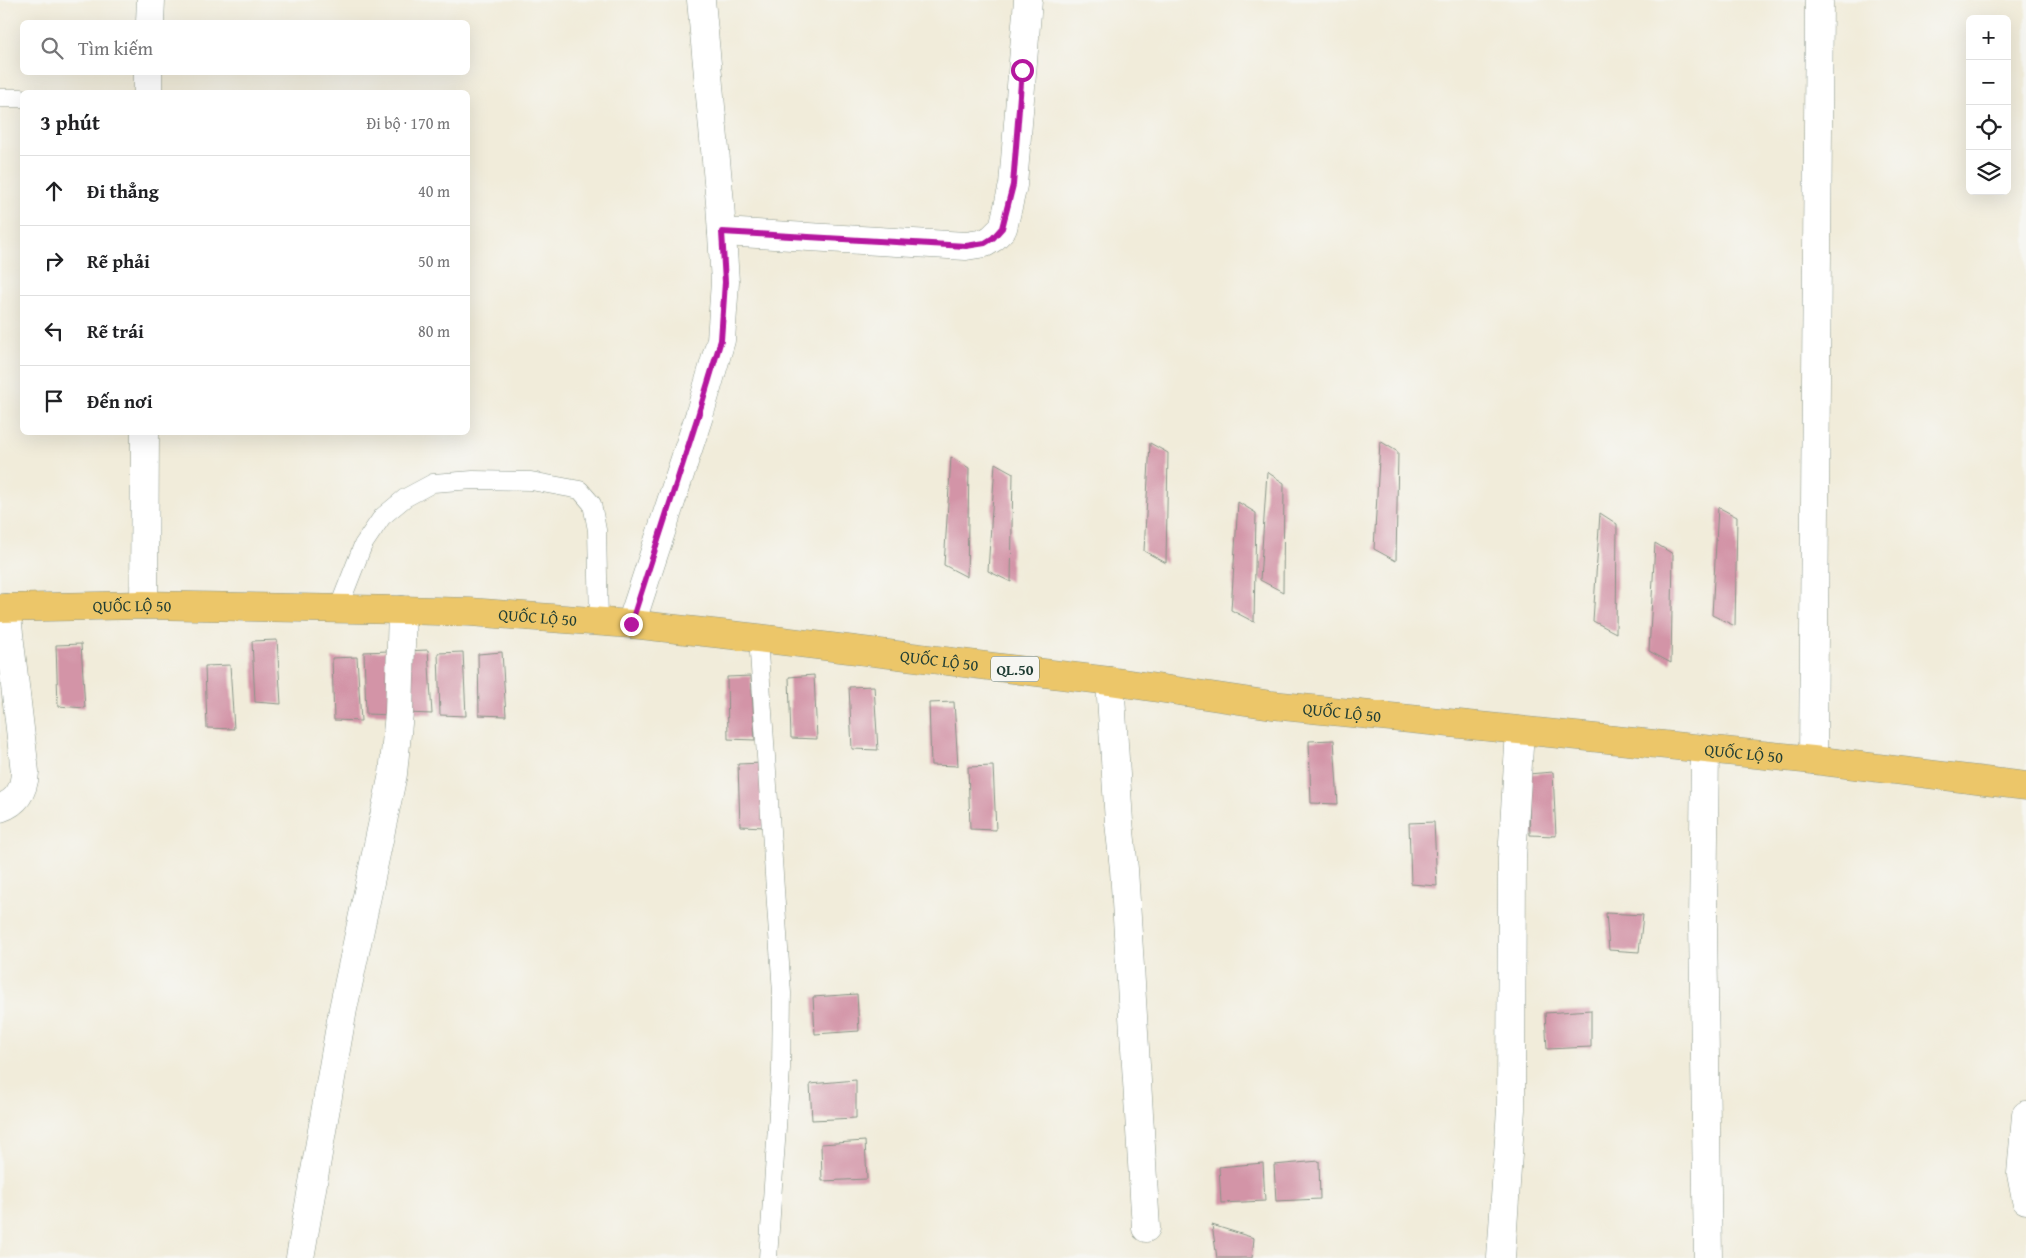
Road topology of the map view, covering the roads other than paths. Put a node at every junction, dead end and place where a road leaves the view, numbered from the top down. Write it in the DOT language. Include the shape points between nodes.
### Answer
graph roads {
  1 [pos="151,0"];
  2 [pos="701,0"];
  3 [pos="1028,0"];
  4 [pos="1819,0"];
  5 [pos="150,20"];
  6 [pos="148,75"];
  7 [pos="148,90"];
  8 [pos="0,98"];
  9 [pos="20,98"];
  10 [pos="722,232"];
  11 [pos="145,435"];
  12 [pos="144,605"];
  13 [pos="3,608"];
  14 [pos="338,609"];
  15 [pos="402,610"];
  16 [pos="599,622"];
  17 [pos="631,624"];
  18 [pos="758,638"];
  19 [pos="1110,681"];
  20 [pos="1520,731"];
  21 [pos="1705,750"];
  22 [pos="1814,760"];
  23 [pos="2026,786"];
  24 [pos="0,808"];
  25 [pos="2026,1115"];
  26 [pos="2026,1200"];
  27 [pos="1146,1228"];
  28 [pos="300,1258"];
  29 [pos="768,1258"];
  30 [pos="1501,1258"];
  31 [pos="1708,1258"];
  1 -- 5 [label="street"];
  2 -- 10 [label="street"];
  3 -- 10 [label="street" via="1013,185 1002,228 993,238 985,243 966,246"];
  4 -- 22 [label="street"];
  6 -- 7 [label="street"];
  8 -- 9 [label="lane"];
  10 -- 17 [label="street" via="725,282 721,340"];
  11 -- 12 [label="street"];
  12 -- 13 [label="highway, QUỐC LỘ 50 / QL.50"];
  12 -- 14 [label="highway, QUỐC LỘ 50 / QL.50"];
  13 -- 24 [label="street" via="25,779 18,797"];
  14 -- 15 [label="highway, QUỐC LỘ 50 / QL.50"];
  14 -- 16 [label="lane" via="363,545 382,517 405,498 433,483 531,481 580,490 592,504 597,530"];
  15 -- 16 [label="highway, QUỐC LỘ 50 / QL.50"];
  15 -- 28 [label="street" via="399,713 393,774 343,1009"];
  16 -- 17 [label="highway, QUỐC LỘ 50 / QL.50"];
  17 -- 18 [label="highway, QUỐC LỘ 50 / QL.50"];
  18 -- 19 [label="highway, QUỐC LỘ 50 / QL.50"];
  18 -- 29 [label="lane" via="782,993 781,1069"];
  19 -- 20 [label="highway, QUỐC LỘ 50 / QL.50" via="1272,705"];
  19 -- 27 [label="street"];
  20 -- 21 [label="highway, QUỐC LỘ 50 / QL.50"];
  20 -- 30 [label="street" via="1512,858 1512,1109"];
  21 -- 22 [label="highway, QUỐC LỘ 50 / QL.50"];
  21 -- 31 [label="street" via="1702,925"];
  22 -- 23 [label="highway, QUỐC LỘ 50 / QL.50"];
  25 -- 26 [label="street" via="2021,1174"];
}
